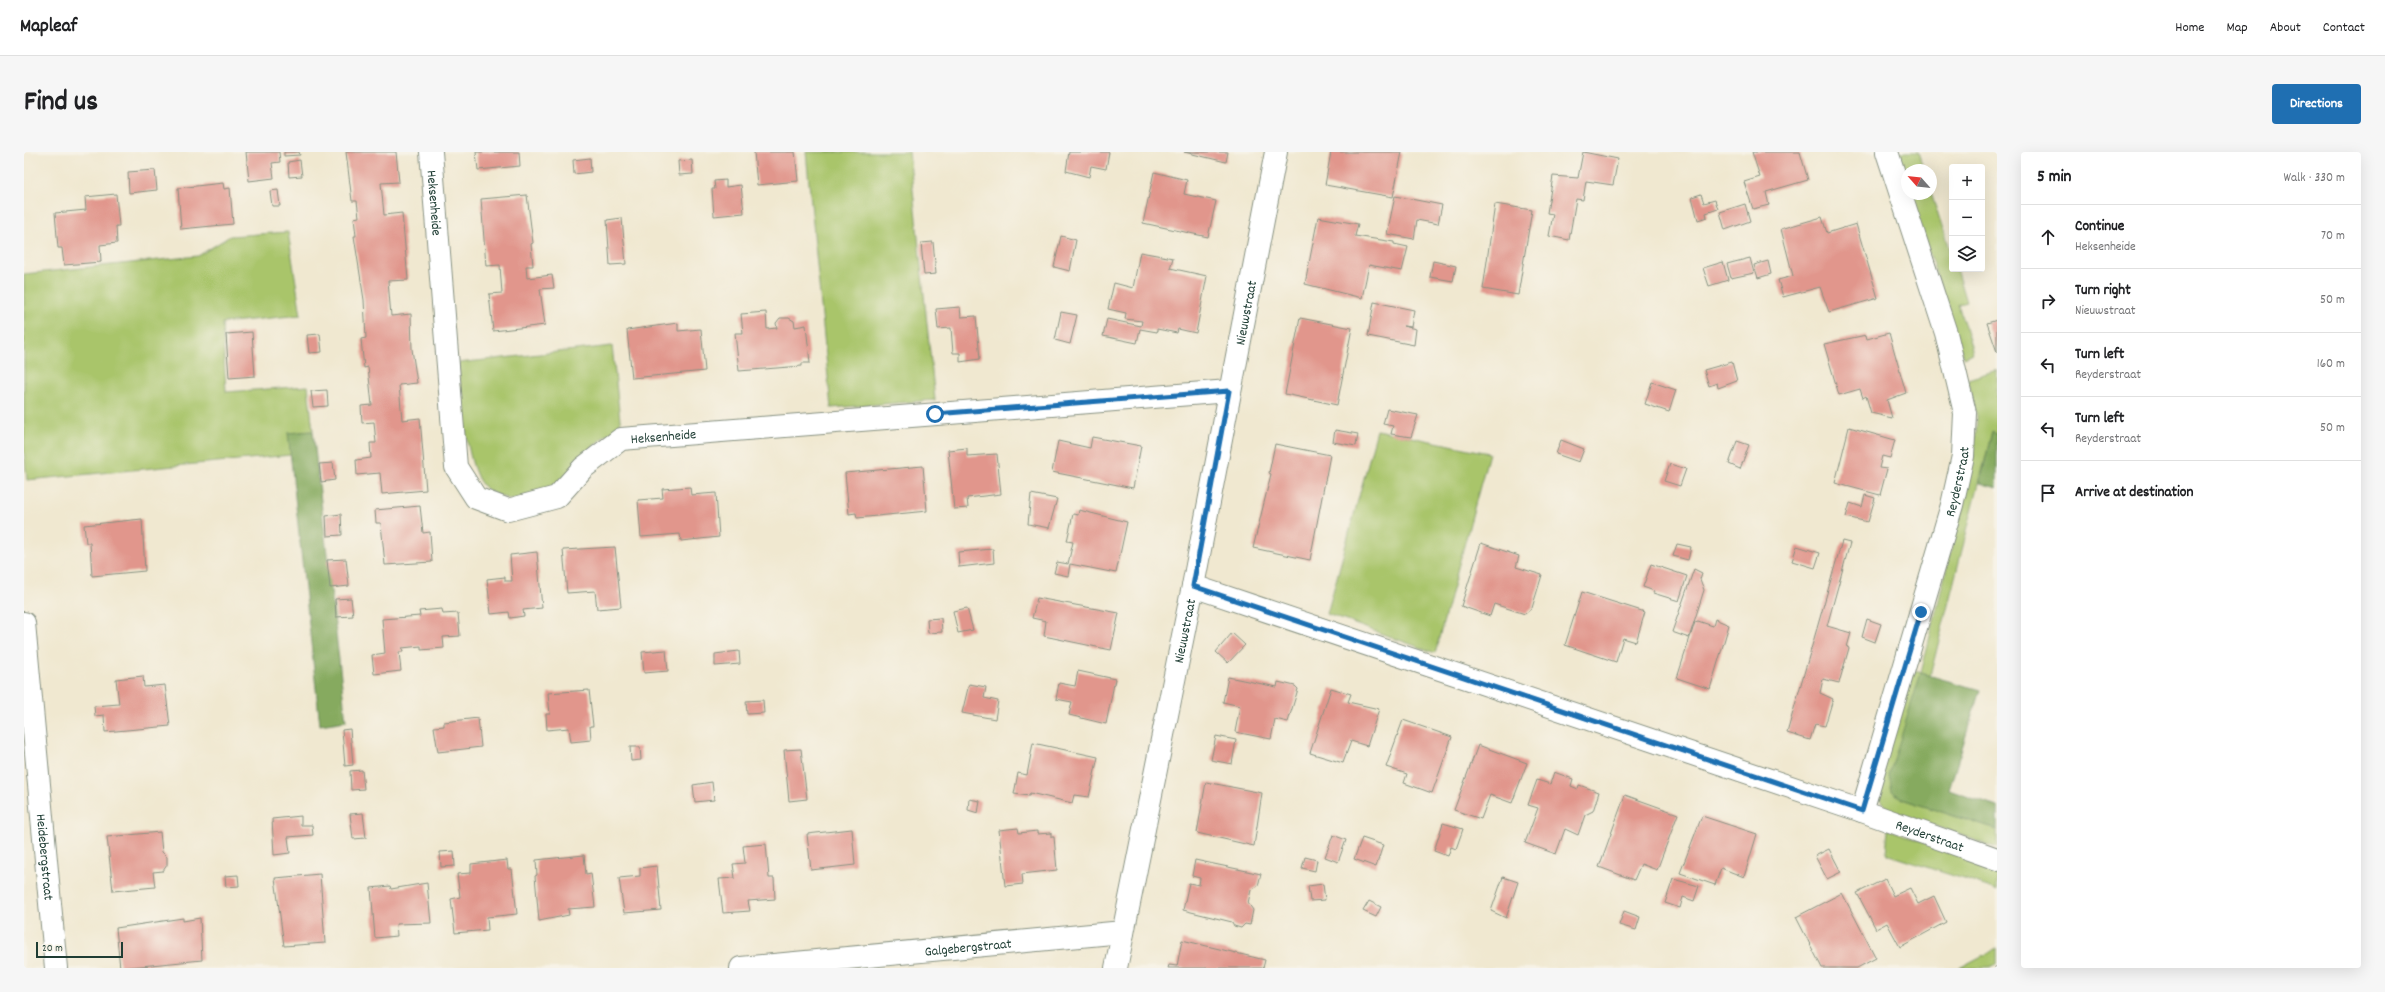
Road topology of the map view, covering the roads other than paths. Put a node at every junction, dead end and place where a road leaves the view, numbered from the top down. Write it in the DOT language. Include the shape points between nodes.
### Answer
graph roads {
  1 [pos="431,152"];
  2 [pos="1276,152"];
  3 [pos="1887,152"];
  4 [pos="1229,391"];
  5 [pos="1193,586"];
  6 [pos="24,623"];
  7 [pos="27,673"];
  8 [pos="1862,811"];
  9 [pos="1997,859"];
  10 [pos="1123,932"];
  11 [pos="56,968"];
  12 [pos="741,968"];
  13 [pos="1116,968"];
  1 -- 4 [label="street, Heksenheide" via="456,467 476,498 508,510 557,496 583,468 621,439"];
  2 -- 4 [label="street, Nieuwstraat"];
  3 -- 8 [label="street, Reyderstraat" via="1946,333 1965,413 1963,456 1952,506"];
  4 -- 5 [label="street, Nieuwstraat"];
  5 -- 8 [label="street, Reyderstraat"];
  5 -- 10 [label="street, Nieuwstraat"];
  6 -- 7 [label="street, Heidebergstraat"];
  7 -- 11 [label="street, Heidebergstraat"];
  8 -- 9 [label="street, Reyderstraat"];
  10 -- 12 [label="street, Galgebergstraat"];
  10 -- 13 [label="street, Nieuwstraat"];
}
